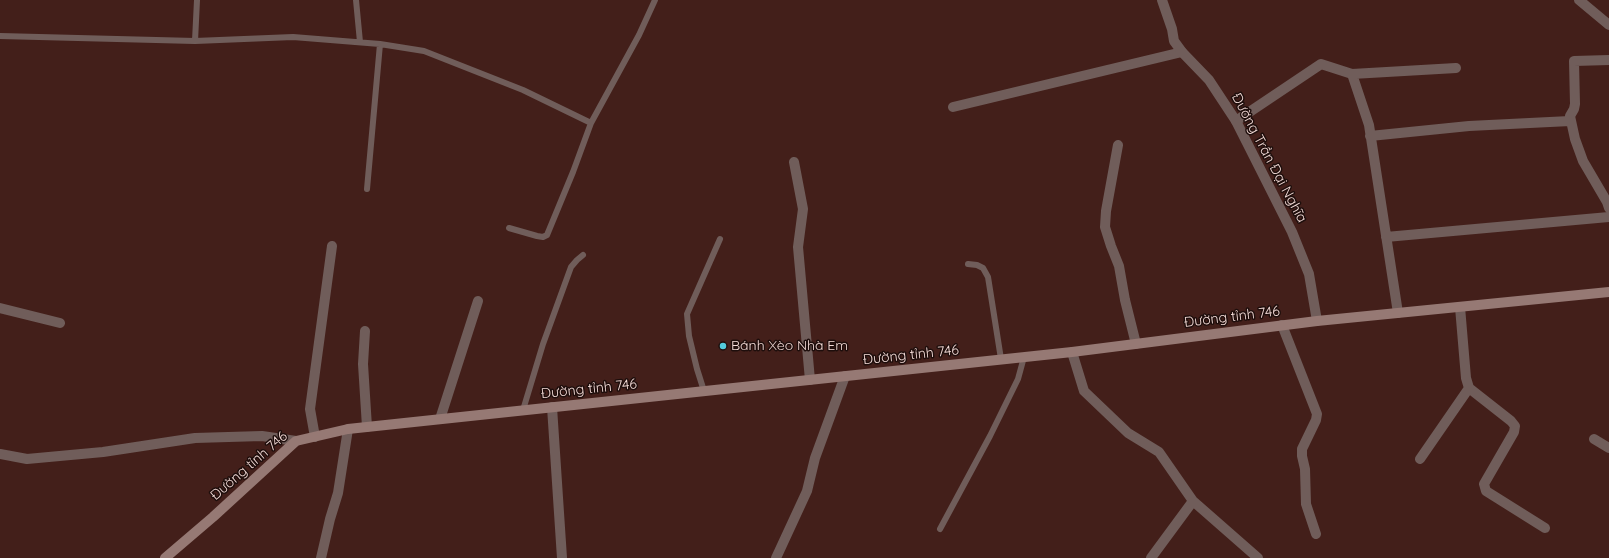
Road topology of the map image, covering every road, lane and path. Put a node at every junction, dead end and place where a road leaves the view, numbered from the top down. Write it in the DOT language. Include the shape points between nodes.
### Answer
graph roads {
  1 [pos="197,0"];
  2 [pos="356,0"];
  3 [pos="655,0"];
  4 [pos="1162,0"];
  5 [pos="1579,0"];
  6 [pos="1609,25"];
  7 [pos="0,36"];
  8 [pos="195,41"];
  9 [pos="360,42"];
  10 [pos="380,44"];
  11 [pos="1182,52"];
  12 [pos="1609,60"];
  13 [pos="1456,68"];
  14 [pos="1352,74"];
  15 [pos="953,107"];
  16 [pos="1236,121"];
  17 [pos="1570,121"];
  18 [pos="591,123"];
  19 [pos="1370,136"];
  20 [pos="1118,145"];
  21 [pos="794,162"];
  22 [pos="366,189"];
  23 [pos="1609,208"];
  24 [pos="1609,216"];
  25 [pos="509,228"];
  26 [pos="1386,237"];
  27 [pos="720,240"];
  28 [pos="332,246"];
  29 [pos="583,255"];
  30 [pos="968,264"];
  31 [pos="1609,292"];
  32 [pos="478,302"];
  33 [pos="1460,307"];
  34 [pos="0,308"];
  35 [pos="1398,313"];
  36 [pos="1317,321"];
  37 [pos="60,323"];
  38 [pos="1282,325"];
  39 [pos="364,331"];
  40 [pos="1136,344"];
  41 [pos="1072,352"];
  42 [pos="1024,357"];
  43 [pos="1001,359"];
  44 [pos="845,376"];
  45 [pos="810,380"];
  46 [pos="1469,388"];
  47 [pos="704,391"];
  48 [pos="552,407"];
  49 [pos="523,410"];
  50 [pos="440,419"];
  51 [pos="367,427"];
  52 [pos="348,429"];
  53 [pos="315,437"];
  54 [pos="1594,438"];
  55 [pos="296,441"];
  56 [pos="1609,448"];
  57 [pos="0,454"];
  58 [pos="1420,459"];
  59 [pos="1192,501"];
  60 [pos="1545,528"];
  61 [pos="940,529"];
  62 [pos="1316,534"];
  63 [pos="165,558"];
  64 [pos="321,558"];
  65 [pos="562,558"];
  66 [pos="776,558"];
  67 [pos="1151,558"];
  68 [pos="1258,558"];
  1 -- 8 [label="lane"];
  2 -- 9 [label="lane"];
  3 -- 18 [label="lane"];
  4 -- 11 [label="street, Đường Trần Đại Nghĩa" via="1174,41"];
  5 -- 6 [label="street"];
  7 -- 8 [label="lane"];
  8 -- 9 [label="lane" via="293,37"];
  9 -- 10 [label="lane"];
  10 -- 18 [label="lane" via="424,51 523,90"];
  10 -- 22 [label="lane"];
  11 -- 15 [label="street"];
  11 -- 16 [label="street, Đường Trần Đại Nghĩa" via="1209,80"];
  12 -- 17 [label="street" via="1574,61 1576,104"];
  13 -- 14 [label="street"];
  14 -- 16 [label="street" via="1321,64"];
  14 -- 19 [label="street" via="1369,125"];
  16 -- 36 [label="street, Đường Trần Đại Nghĩa" via="1292,232 1310,274"];
  17 -- 19 [label="street" via="1469,126"];
  17 -- 23 [label="street" via="1583,161"];
  18 -- 25 [label="lane" via="547,235 537,236"];
  19 -- 26 [label="street"];
  20 -- 40 [label="street" via="1105,227 1119,266"];
  21 -- 45 [label="street" via="804,209 798,247"];
  24 -- 26 [label="street"];
  26 -- 35 [label="street"];
  27 -- 47 [label="lane" via="687,314 689,336"];
  28 -- 53 [label="street" via="310,408"];
  29 -- 49 [label="lane" via="571,267 543,344"];
  30 -- 43 [label="lane" via="983,268 988,277"];
  31 -- 33 [label="main road, Đường tỉnh 746"];
  32 -- 50 [label="street"];
  33 -- 35 [label="main road, Đường tỉnh 746"];
  33 -- 46 [label="street"];
  34 -- 37 [label="street"];
  35 -- 36 [label="main road, Đường tỉnh 746"];
  36 -- 38 [label="main road, Đường tỉnh 746"];
  38 -- 40 [label="main road, Đường tỉnh 746"];
  38 -- 62 [label="street" via="1317,414 1302,450 1306,504"];
  39 -- 51 [label="street" via="363,364"];
  40 -- 41 [label="main road, Đường tỉnh 746"];
  41 -- 42 [label="main road, Đường tỉnh 746"];
  41 -- 59 [label="street" via="1084,392 1128,434 1159,452"];
  42 -- 43 [label="main road, Đường tỉnh 746"];
  42 -- 61 [label="lane" via="1018,379 1004,408"];
  43 -- 44 [label="main road, Đường tỉnh 746"];
  44 -- 45 [label="main road, Đường tỉnh 746"];
  44 -- 66 [label="street" via="815,458 807,491"];
  45 -- 47 [label="main road, Đường tỉnh 746"];
  46 -- 58 [label="street"];
  46 -- 60 [label="street" via="1515,426 1484,484 1486,491"];
  47 -- 48 [label="main road, Đường tỉnh 746"];
  48 -- 49 [label="main road, Đường tỉnh 746"];
  48 -- 65 [label="street"];
  49 -- 50 [label="main road, Đường tỉnh 746"];
  50 -- 51 [label="main road, Đường tỉnh 746"];
  51 -- 52 [label="main road, Đường tỉnh 746"];
  52 -- 53 [label="main road, Đường tỉnh 746"];
  52 -- 64 [label="street" via="338,493"];
  53 -- 55 [label="main road, Đường tỉnh 746"];
  54 -- 56 [label="street"];
  55 -- 57 [label="street" via="262,436 195,438 103,452 27,459"];
  55 -- 63 [label="main road, Đường tỉnh 746"];
  59 -- 67 [label="street"];
  59 -- 68 [label="street"];
}
